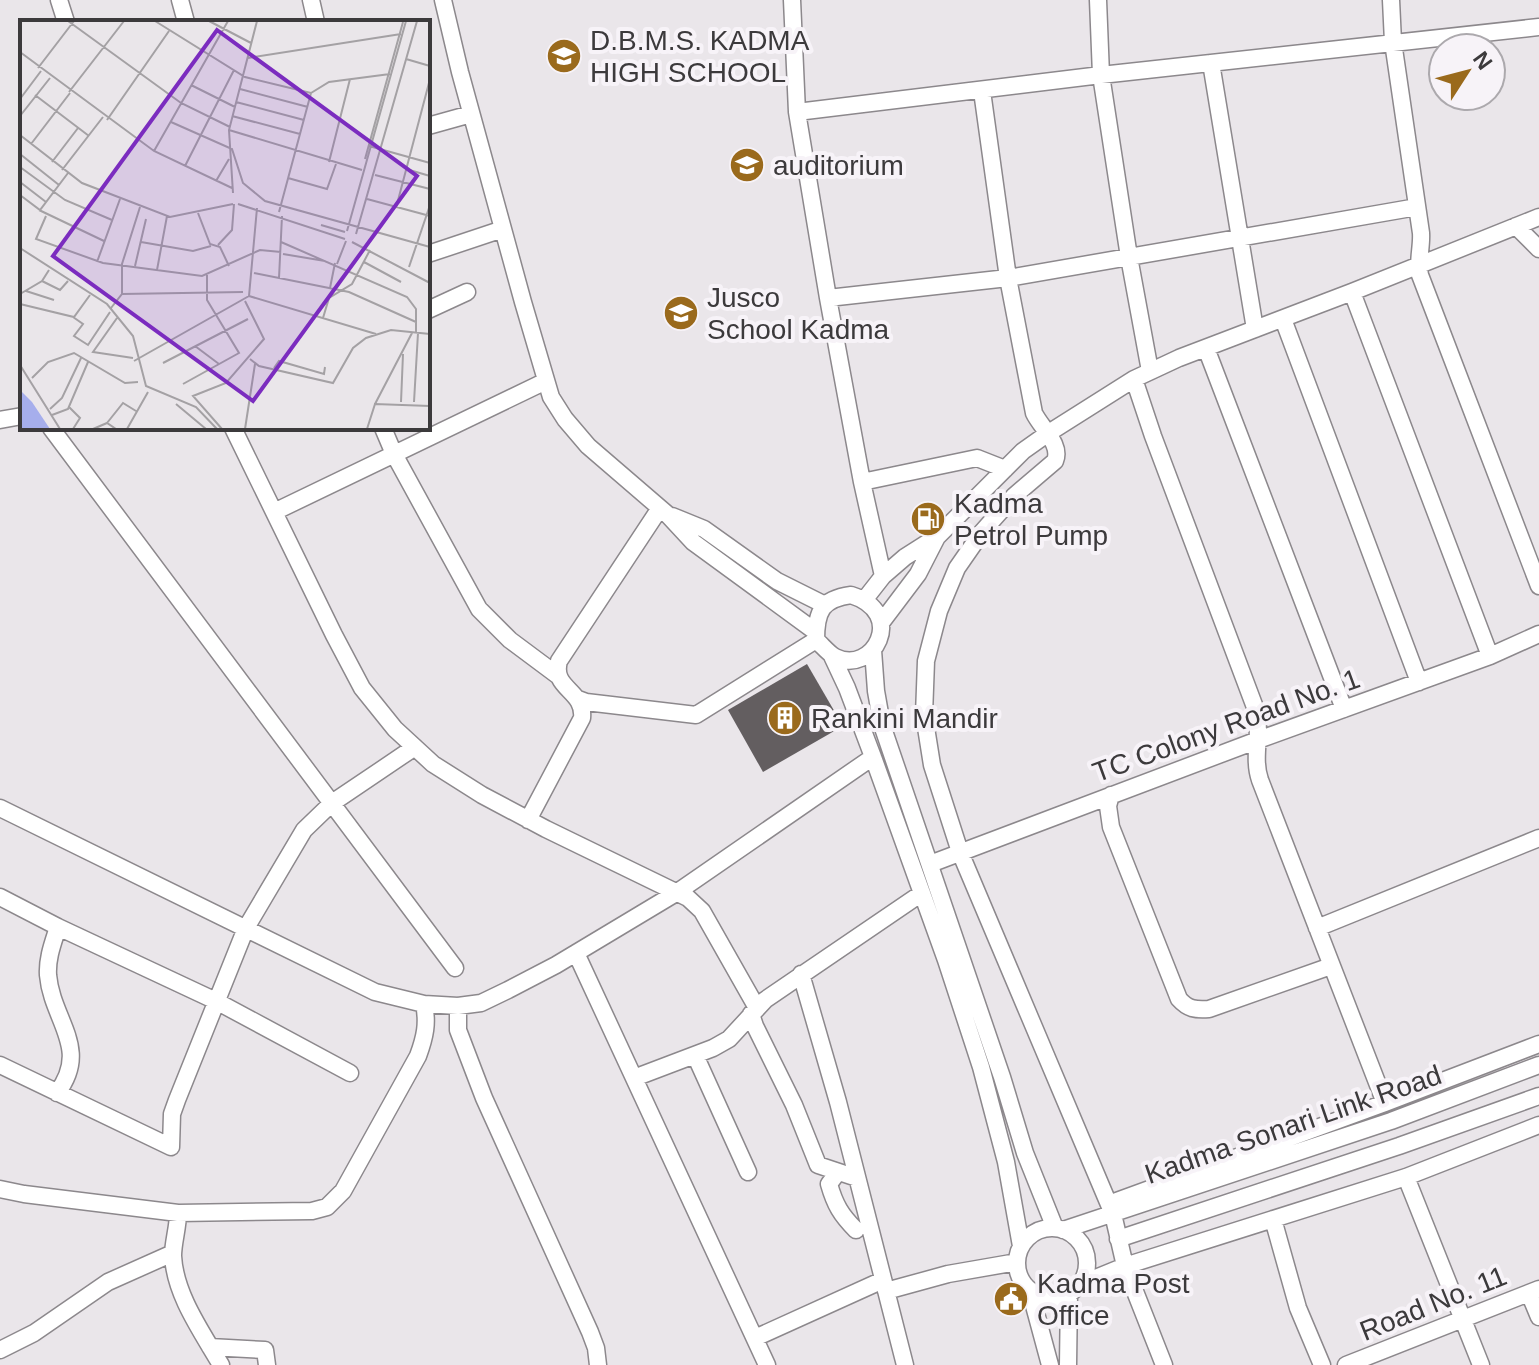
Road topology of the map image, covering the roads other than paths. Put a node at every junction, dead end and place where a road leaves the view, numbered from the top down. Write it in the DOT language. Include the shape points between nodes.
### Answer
graph roads {
  1 [pos="59,0"];
  2 [pos="180,0"];
  3 [pos="311,0"];
  4 [pos="443,0"];
  5 [pos="792,0"];
  6 [pos="1098,0"];
  7 [pos="1391,0"];
  8 [pos="65,20"];
  9 [pos="185,20"];
  10 [pos="316,20"];
  11 [pos="1539,27"];
  12 [pos="1393,42"];
  13 [pos="1211,63"];
  14 [pos="1101,75"];
  15 [pos="982,91"];
  16 [pos="797,112"];
  17 [pos="471,114"];
  18 [pos="430,125"];
  19 [pos="1417,207"];
  20 [pos="1539,217"];
  21 [pos="1516,226"];
  22 [pos="503,229"];
  23 [pos="1239,237"];
  24 [pos="1539,249"];
  25 [pos="430,253"];
  26 [pos="1129,257"];
  27 [pos="1419,264"];
  28 [pos="1008,278"];
  29 [pos="467,292"];
  30 [pos="1352,292"];
  31 [pos="828,298"];
  32 [pos="430,309"];
  33 [pos="1283,319"];
  34 [pos="1255,329"];
  35 [pos="1206,348"];
  36 [pos="1142,375"];
  37 [pos="546,381"];
  38 [pos="20,416"];
  39 [pos="0,420"];
  40 [pos="57,430"];
  41 [pos="234,430"];
  42 [pos="384,430"];
  43 [pos="1047,434"];
  44 [pos="394,454"];
  45 [pos="1005,469"];
  46 [pos="862,482"];
  47 [pos="664,511"];
  48 [pos="274,512"];
  49 [pos="938,536"];
  50 [pos="883,576"];
  51 [pos="1539,586"];
  52 [pos="865,599"];
  53 [pos="825,605"];
  54 [pos="881,623"];
  55 [pos="1539,634"];
  56 [pos="816,636"];
  57 [pos="873,650"];
  58 [pos="832,656"];
  59 [pos="1490,656"];
  60 [pos="557,675"];
  61 [pos="1419,682"];
  62 [pos="578,699"];
  63 [pos="1344,709"];
  64 [pos="1258,740"];
  65 [pos="415,747"];
  66 [pos="873,757"];
  67 [pos="1111,795"];
  68 [pos="332,803"];
  69 [pos="0,808"];
  70 [pos="528,820"];
  71 [pos="1539,838"];
  72 [pos="960,852"];
  73 [pos="930,864"];
  74 [pos="676,893"];
  75 [pos="922,893"];
  76 [pos="0,897"];
  77 [pos="58,927"];
  78 [pos="246,928"];
  79 [pos="1317,928"];
  80 [pos="576,953"];
  81 [pos="1331,966"];
  82 [pos="455,968"];
  83 [pos="801,974"];
  84 [pos="216,1001"];
  85 [pos="424,1004"];
  86 [pos="458,1006"];
  87 [pos="754,1011"];
  88 [pos="1539,1044"];
  89 [pos="1515,1053"];
  90 [pos="695,1055"];
  91 [pos="0,1065"];
  92 [pos="1531,1068"];
  93 [pos="350,1073"];
  94 [pos="634,1078"];
  95 [pos="57,1093"];
  96 [pos="1536,1097"];
  97 [pos="1385,1103"];
  98 [pos="1539,1124"];
  99 [pos="748,1172"];
  100 [pos="838,1172"];
  101 [pos="1406,1177"];
  102 [pos="857,1178"];
  103 [pos="0,1189"];
  104 [pos="1111,1209"];
  105 [pos="178,1213"];
  106 [pos="1273,1219"];
  107 [pos="1059,1229"];
  108 [pos="856,1230"];
  109 [pos="1118,1239"];
  110 [pos="173,1253"];
  111 [pos="1019,1254"];
  112 [pos="1125,1266"];
  113 [pos="884,1285"];
  114 [pos="1075,1289"];
  115 [pos="1030,1291"];
  116 [pos="1534,1291"];
  117 [pos="1539,1317"];
  118 [pos="1463,1319"];
  119 [pos="755,1338"];
  120 [pos="210,1347"];
  121 [pos="0,1350"];
  122 [pos="221,1365"];
  123 [pos="267,1365"];
  124 [pos="598,1365"];
  125 [pos="767,1365"];
  126 [pos="905,1365"];
  127 [pos="1050,1365"];
  128 [pos="1068,1365"];
  129 [pos="1164,1365"];
  130 [pos="1322,1365"];
  131 [pos="1346,1365"];
  132 [pos="1481,1365"];
  1 -- 8 [label="street"];
  2 -- 9 [label="street"];
  3 -- 10 [label="street"];
  4 -- 17 [label="street"];
  5 -- 16 [label="street"];
  6 -- 14 [label="street"];
  7 -- 12 [label="street"];
  11 -- 12 [label="street"];
  12 -- 13 [label="street"];
  12 -- 19 [label="street"];
  13 -- 14 [label="street"];
  13 -- 23 [label="street"];
  14 -- 15 [label="street"];
  14 -- 26 [label="street"];
  15 -- 16 [label="street"];
  15 -- 28 [label="street"];
  16 -- 31 [label="street"];
  17 -- 18 [label="street"];
  17 -- 22 [label="street"];
  19 -- 23 [label="street"];
  19 -- 27 [label="street"];
  20 -- 21 [label="street"];
  21 -- 24 [label="street"];
  21 -- 27 [label="street"];
  22 -- 25 [label="street"];
  22 -- 37 [label="street"];
  23 -- 26 [label="street"];
  23 -- 34 [label="street"];
  26 -- 28 [label="street"];
  26 -- 36 [label="street"];
  27 -- 30 [label="street"];
  27 -- 51 [label="street"];
  28 -- 31 [label="street"];
  28 -- 43 [label="street" via="1034,413"];
  29 -- 32 [label="street"];
  30 -- 33 [label="street"];
  30 -- 59 [label="street"];
  31 -- 46 [label="street"];
  33 -- 34 [label="street"];
  33 -- 61 [label="street"];
  34 -- 35 [label="street"];
  35 -- 36 [label="street"];
  35 -- 63 [label="street"];
  36 -- 43 [label="street"];
  36 -- 64 [label="street" via="1153,436 1256,710"];
  37 -- 44 [label="street"];
  37 -- 47 [label="street" via="565,419 588,446"];
  38 -- 39 [label="street"];
  40 -- 68 [label="street"];
  41 -- 48 [label="street"];
  42 -- 44 [label="street"];
  43 -- 45 [label="street"];
  43 -- 72 [label="street" via="1057,450 1055,461 1014,496 957,568 926,661 924,715 932,765"];
  44 -- 48 [label="street"];
  44 -- 60 [label="street" via="479,609"];
  45 -- 46 [label="street" via="977,458"];
  45 -- 49 [label="street"];
  46 -- 50 [label="street"];
  47 -- 53 [label="street" via="704,529 777,581"];
  47 -- 56 [label="street" via="693,542"];
  47 -- 60 [label="street" via="559,661"];
  48 -- 65 [label="street" via="362,688"];
  49 -- 50 [label="street"];
  49 -- 54 [label="street" via="918,574"];
  50 -- 52 [label="street"];
  52 -- 53 [label="street" via="837,597"];
  52 -- 54 [label="street"];
  53 -- 56 [label="street" via="817,618"];
  54 -- 57 [label="street"];
  55 -- 59 [label="street, TC Colony Road No. 1"];
  56 -- 58 [label="street"];
  56 -- 62 [label="street" via="696,715"];
  57 -- 58 [label="street" via="861,659"];
  57 -- 73 [label="street" via="882,725"];
  58 -- 66 [label="street"];
  59 -- 61 [label="street, TC Colony Road No. 1"];
  60 -- 62 [label="street"];
  61 -- 63 [label="street, TC Colony Road No. 1"];
  62 -- 70 [label="street" via="582,718"];
  63 -- 64 [label="street, TC Colony Road No. 1"];
  64 -- 67 [label="street, TC Colony Road No. 1"];
  64 -- 79 [label="street" via="1257,770"];
  65 -- 68 [label="street"];
  65 -- 70 [label="street" via="433,764"];
  66 -- 74 [label="street"];
  66 -- 75 [label="street"];
  67 -- 72 [label="street, TC Colony Road No. 1"];
  67 -- 81 [label="street" via="1111,827 1185,1006 1209,1009"];
  68 -- 78 [label="street" via="304,830"];
  68 -- 82 [label="street"];
  69 -- 78 [label="street"];
  70 -- 74 [label="street"];
  71 -- 79 [label="street"];
  72 -- 73 [label="street, TC Colony Road No. 1"];
  72 -- 104 [label="street"];
  73 -- 107 [label="street" via="1025,1153"];
  74 -- 80 [label="street"];
  74 -- 87 [label="street" via="702,911"];
  75 -- 83 [label="street"];
  75 -- 111 [label="street" via="981,1067 1006,1162"];
  76 -- 77 [label="street"];
  77 -- 84 [label="street"];
  77 -- 95 [label="street" via="48,978 72,1050 71,1068"];
  78 -- 84 [label="street"];
  78 -- 85 [label="street" via="375,992"];
  79 -- 81 [label="street"];
  80 -- 86 [label="street" via="481,1003"];
  80 -- 94 [label="street"];
  81 -- 97 [label="street"];
  83 -- 87 [label="street"];
  83 -- 102 [label="street"];
  84 -- 93 [label="street"];
  84 -- 95 [label="street" via="172,1114 171,1147"];
  85 -- 86 [label="street"];
  85 -- 105 [label="street" via="426,1034 418,1056 343,1191 327,1207"];
  86 -- 124 [label="street" via="458,1030 484,1098 590,1332"];
  87 -- 90 [label="street" via="729,1039"];
  87 -- 100 [label="street" via="755,1026 818,1165"];
  88 -- 89 [label="street"];
  89 -- 92 [label="street"];
  89 -- 97 [label="street"];
  90 -- 94 [label="street"];
  90 -- 99 [label="street"];
  91 -- 95 [label="street"];
  92 -- 96 [label="street"];
  92 -- 104 [label="street, Kadma Sonari Link Road" via="1391,1121"];
  94 -- 119 [label="street"];
  96 -- 98 [label="street"];
  96 -- 109 [label="street"];
  97 -- 104 [label="street"];
  98 -- 101 [label="street"];
  100 -- 102 [label="street"];
  100 -- 108 [label="street" via="829,1184 832,1195"];
  101 -- 106 [label="street"];
  101 -- 118 [label="street"];
  102 -- 113 [label="street"];
  103 -- 105 [label="street"];
  104 -- 107 [label="street, Kadma Sonari Link Road"];
  104 -- 109 [label="street"];
  105 -- 110 [label="street"];
  106 -- 112 [label="street"];
  106 -- 130 [label="street" via="1298,1308"];
  107 -- 111 [label="street" via="1030,1236"];
  107 -- 114 [label="street" via="1077,1239 1086,1253 1087,1269"];
  109 -- 112 [label="street"];
  110 -- 120 [label="street" via="184,1298"];
  110 -- 121 [label="street" via="108,1282"];
  111 -- 113 [label="street"];
  111 -- 115 [label="street" via="1020,1278"];
  112 -- 114 [label="street"];
  112 -- 129 [label="street"];
  113 -- 119 [label="street"];
  113 -- 126 [label="street"];
  114 -- 115 [label="street" via="1056,1298"];
  114 -- 128 [label="street"];
  115 -- 127 [label="street"];
  116 -- 117 [label="street"];
  116 -- 118 [label="street, Road No. 11"];
  118 -- 131 [label="street, Road No. 11"];
  118 -- 132 [label="street"];
  119 -- 125 [label="street"];
  120 -- 122 [label="street"];
  120 -- 123 [label="street" via="265,1350"];
}
